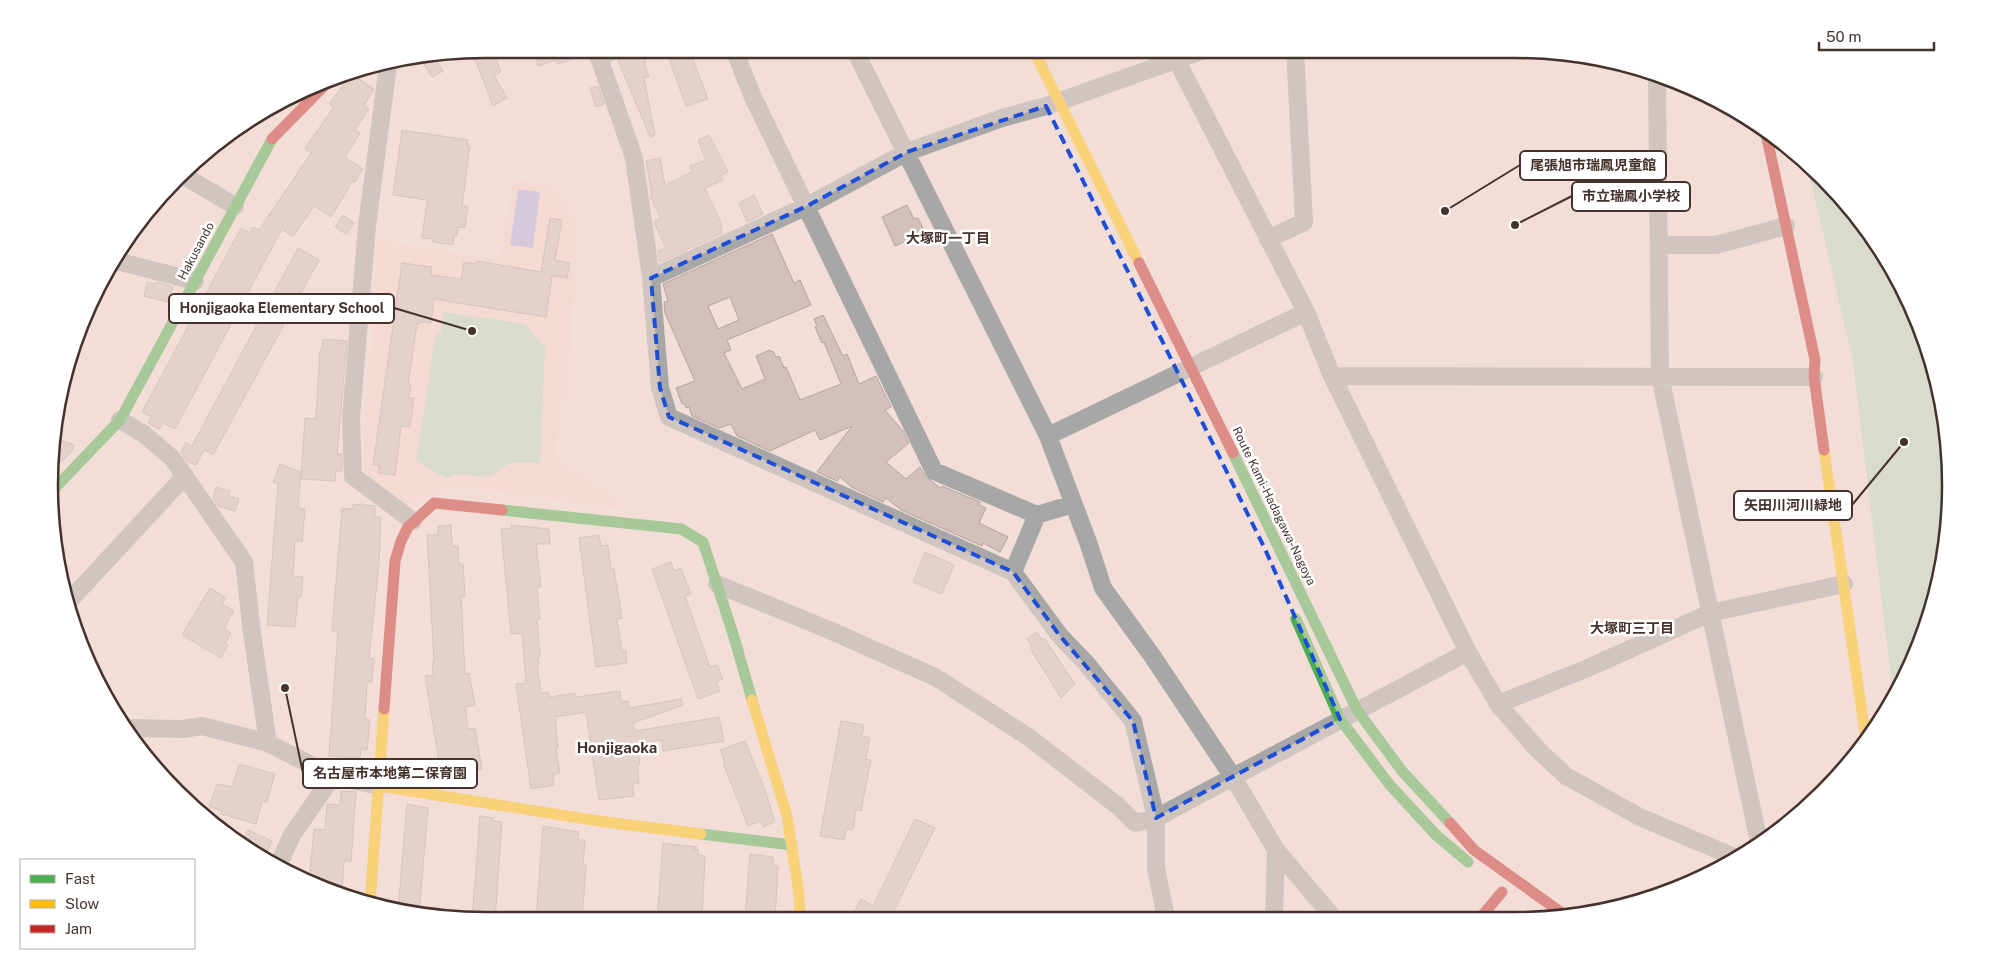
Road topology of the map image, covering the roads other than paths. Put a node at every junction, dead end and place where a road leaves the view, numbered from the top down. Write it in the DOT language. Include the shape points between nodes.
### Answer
graph roads {
  1 [pos="599,58"];
  2 [pos="738,58"];
  3 [pos="859,58"];
  4 [pos="1036,58"];
  5 [pos="1164,58"];
  6 [pos="1176,58"];
  7 [pos="1295,58"];
  8 [pos="387,69"];
  9 [pos="1657,82"];
  10 [pos="319,91"];
  11 [pos="1050,104"];
  12 [pos="1768,142"];
  13 [pos="906,152"];
  14 [pos="188,178"];
  15 [pos="235,206"];
  16 [pos="807,206"];
  17 [pos="1786,226"];
  18 [pos="1268,239"];
  19 [pos="1659,245"];
  20 [pos="120,262"];
  21 [pos="651,278"];
  22 [pos="195,281"];
  23 [pos="1306,312"];
  24 [pos="1181,372"];
  25 [pos="1332,376"];
  26 [pos="1660,376"];
  27 [pos="1814,377"];
  28 [pos="120,420"];
  29 [pos="1048,436"];
  30 [pos="185,476"];
  31 [pos="58,486"];
  32 [pos="1073,504"];
  33 [pos="1037,515"];
  34 [pos="412,520"];
  35 [pos="1013,572"];
  36 [pos="718,584"];
  37 [pos="1844,584"];
  38 [pos="73,597"];
  39 [pos="1292,612"];
  40 [pos="1710,613"];
  41 [pos="1468,652"];
  42 [pos="1498,704"];
  43 [pos="1357,710"];
  44 [pos="1340,720"];
  45 [pos="134,728"];
  46 [pos="1864,729"];
  47 [pos="268,743"];
  48 [pos="334,776"];
  49 [pos="1233,776"];
  50 [pos="379,786"];
  51 [pos="1156,818"];
  52 [pos="1758,836"];
  53 [pos="792,844"];
  54 [pos="1276,850"];
  55 [pos="1728,854"];
  56 [pos="281,859"];
  57 [pos="1480,873"];
  58 [pos="1502,891"];
  59 [pos="371,896"];
  60 [pos="1557,909"];
  61 [pos="800,912"];
  62 [pos="1165,912"];
  63 [pos="1274,912"];
  64 [pos="1329,912"];
  65 [pos="1485,912"];
  1 -- 21 [label="street" via="634,158"];
  2 -- 16 [label="street" via="752,95"];
  3 -- 13 [label="street"];
  4 -- 11 [label="street, Route Kami-Hadagawa-Nagoya"];
  5 -- 11 [label="street"];
  6 -- 18 [label="street"];
  7 -- 18 [label="street" via="1304,222"];
  8 -- 34 [label="street" via="366,235 351,417 353,476"];
  9 -- 19 [label="street"];
  10 -- 15 [label="street, Hakusando" via="271,140"];
  11 -- 13 [label="street"];
  11 -- 24 [label="street, Route Kami-Hadagawa-Nagoya"];
  12 -- 17 [label="street"];
  13 -- 16 [label="street"];
  13 -- 29 [label="street"];
  14 -- 15 [label="street"];
  15 -- 22 [label="street, Hakusando"];
  16 -- 21 [label="street"];
  16 -- 33 [label="street" via="934,471"];
  17 -- 19 [label="street" via="1716,245"];
  17 -- 27 [label="street" via="1815,360"];
  18 -- 23 [label="street"];
  19 -- 26 [label="street"];
  20 -- 22 [label="street"];
  21 -- 35 [label="street" via="660,388 669,417"];
  22 -- 28 [label="street, Hakusando"];
  23 -- 24 [label="street"];
  23 -- 25 [label="street"];
  24 -- 29 [label="street"];
  24 -- 43 [label="street, Route Kami-Hadagawa-Nagoya"];
  25 -- 26 [label="street"];
  25 -- 41 [label="street"];
  26 -- 27 [label="street"];
  26 -- 40 [label="street"];
  27 -- 37 [label="street"];
  28 -- 30 [label="street" via="144,434 172,458"];
  28 -- 31 [label="street, Hakusando"];
  29 -- 32 [label="street"];
  30 -- 38 [label="street"];
  30 -- 47 [label="street" via="244,562"];
  32 -- 33 [label="street"];
  32 -- 49 [label="street" via="1103,588"];
  33 -- 35 [label="street"];
  34 -- 36 [label="street" via="434,503 681,529 703,542"];
  34 -- 50 [label="street" via="400,540 395,561"];
  35 -- 51 [label="street" via="1060,636 1133,721"];
  36 -- 51 [label="street" via="936,677 1027,736 1118,806 1135,823"];
  36 -- 53 [label="street" via="787,816"];
  37 -- 40 [label="street"];
  37 -- 46 [label="street"];
  39 -- 44 [label="street"];
  40 -- 42 [label="street"];
  40 -- 52 [label="street"];
  41 -- 42 [label="street"];
  41 -- 43 [label="street"];
  42 -- 55 [label="street" via="1537,749 1566,776 1640,817"];
  43 -- 44 [label="street"];
  43 -- 60 [label="street, Route Kami-Hadagawa-Nagoya" via="1402,771 1474,850"];
  44 -- 49 [label="street"];
  44 -- 57 [label="street" via="1389,784 1436,835"];
  45 -- 47 [label="street" via="202,726"];
  47 -- 48 [label="street"];
  48 -- 50 [label="street"];
  48 -- 56 [label="street" via="292,835"];
  49 -- 51 [label="street"];
  49 -- 54 [label="street"];
  50 -- 53 [label="street" via="605,822"];
  50 -- 59 [label="street"];
  51 -- 62 [label="street" via="1156,868"];
  53 -- 61 [label="street"];
  54 -- 63 [label="street"];
  54 -- 64 [label="street"];
  58 -- 65 [label="street"];
}
